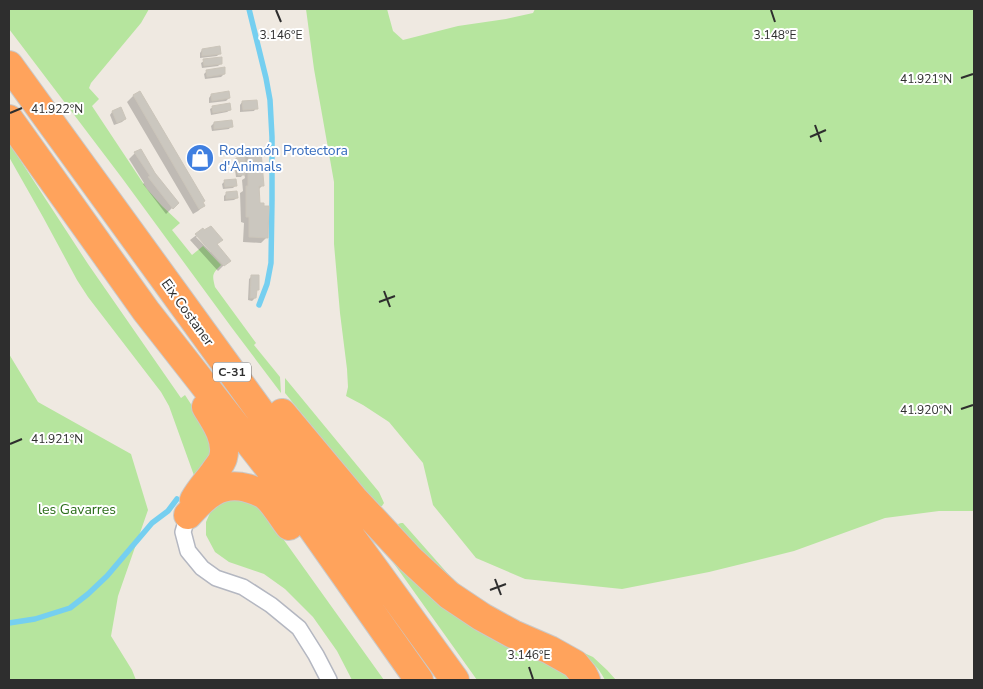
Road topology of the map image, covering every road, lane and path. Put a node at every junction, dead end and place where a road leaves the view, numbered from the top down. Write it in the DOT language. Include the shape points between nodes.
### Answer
graph roads {
  1 [pos="9,65"];
  2 [pos="9,119"];
  3 [pos="121,219"];
  4 [pos="146,311"];
  5 [pos="188,515"];
  6 [pos="329,680"];
  7 [pos="402,680"];
  8 [pos="419,680"];
  9 [pos="456,680"];
  10 [pos="586,680"];
  1 -- 3 [label="highway, Eix Costaner / C-31"];
  2 -- 4 [label="highway, C-31"];
  3 -- 9 [label="highway, Eix Costaner / C-31"];
  3 -- 10 [label="highway" via="354,499 410,559 449,595 482,617 574,664"];
  4 -- 5 [label="highway" via="218,425 224,441 223,457 200,490"];
  4 -- 8 [label="highway, C-31" via="276,477"];
  5 -- 6 [label="street" via="184,532 188,552 216,578 243,587 299,628"];
  5 -- 7 [label="highway" via="223,487 254,489 267,497"];
}
